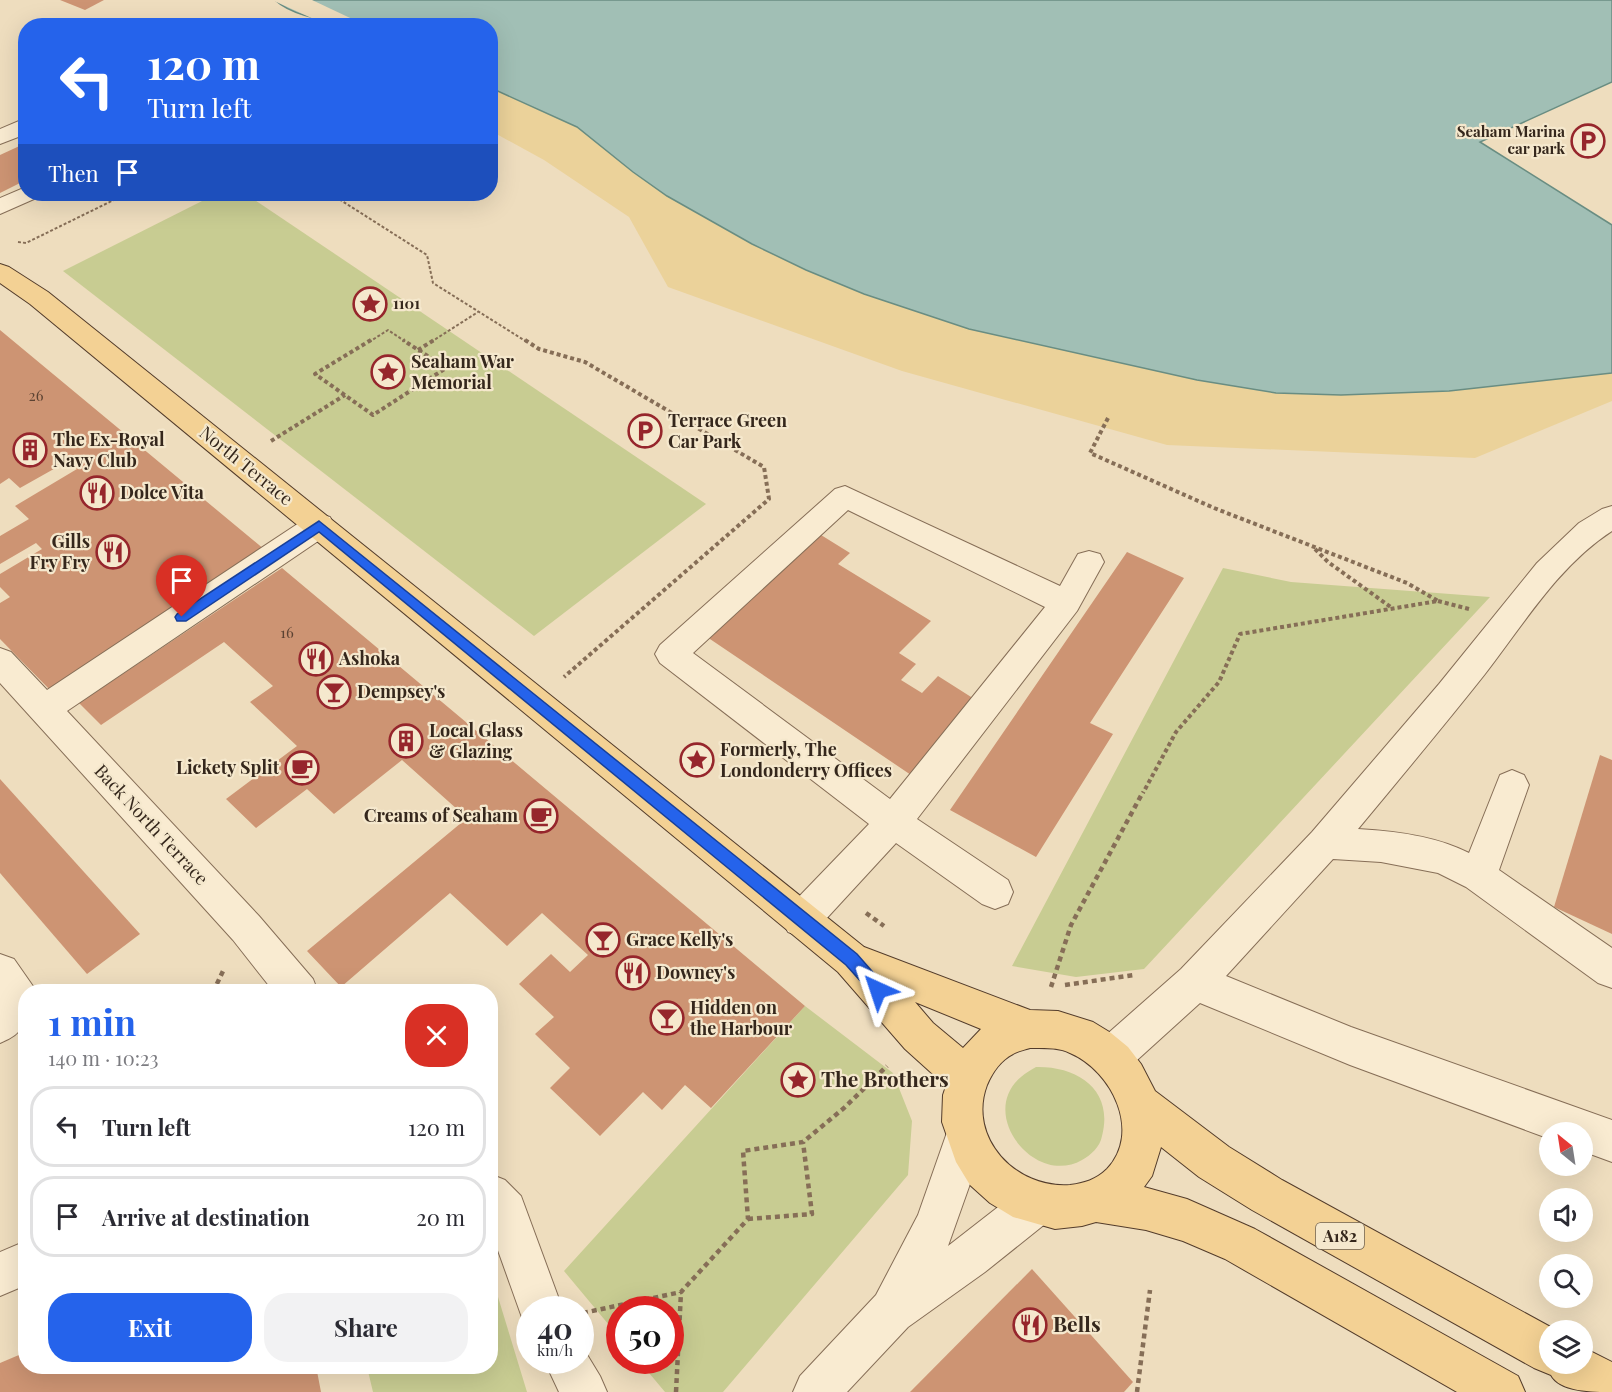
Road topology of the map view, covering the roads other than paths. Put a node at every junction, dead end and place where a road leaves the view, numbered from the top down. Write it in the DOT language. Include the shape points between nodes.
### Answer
graph roads {
  1 [pos="18,129"];
  2 [pos="0,137"];
  3 [pos="18,198"];
  4 [pos="0,207"];
  5 [pos="0,272"];
  6 [pos="1612,517"];
  7 [pos="319,525"];
  8 [pos="1089,562"];
  9 [pos="1066,603"];
  10 [pos="0,661"];
  11 [pos="44,709"];
  12 [pos="1512,785"];
  13 [pos="894,822"];
  14 [pos="1325,843"];
  15 [pos="1479,876"];
  16 [pos="995,892"];
  17 [pos="801,920"];
  18 [pos="851,959"];
  19 [pos="1612,970"];
  20 [pos="0,972"];
  21 [pos="1195,982"];
  22 [pos="292,984"];
  23 [pos="18,995"];
  24 [pos="18,1003"];
  25 [pos="0,1024"];
  26 [pos="1030,1029"];
  27 [pos="1111,1057"];
  28 [pos="968,1078"];
  29 [pos="1140,1105"];
  30 [pos="966,1136"];
  31 [pos="1612,1141"];
  32 [pos="1097,1201"];
  33 [pos="498,1203"];
  34 [pos="1035,1205"];
  35 [pos="18,1266"];
  36 [pos="0,1274"];
  37 [pos="536,1296"];
  38 [pos="892,1311"];
  39 [pos="1539,1347"];
  40 [pos="574,1374"];
  41 [pos="1588,1374"];
  42 [pos="1612,1387"];
  43 [pos="584,1392"];
  44 [pos="816,1392"];
  45 [pos="1502,1392"];
  1 -- 2 [label="street"];
  3 -- 4 [label="street"];
  5 -- 7 [label="main road, North Terrace" via="39,298"];
  6 -- 14 [label="street" via="1590,531 1548,571"];
  7 -- 11 [label="street"];
  7 -- 17 [label="main road, North Terrace"];
  8 -- 9 [label="street"];
  9 -- 13 [label="street"];
  9 -- 13 [label="street" via="845,496 670,654"];
  10 -- 11 [label="street, Back North Terrace"];
  11 -- 22 [label="street, Back North Terrace" via="246,928"];
  12 -- 15 [label="street"];
  13 -- 16 [label="street"];
  13 -- 17 [label="street"];
  14 -- 15 [label="street" via="1381,846 1444,858"];
  14 -- 21 [label="street"];
  15 -- 19 [label="street"];
  17 -- 18 [label="main road, North Terrace"];
  18 -- 26 [label="main road, North Terrace"];
  18 -- 28 [label="main road, North Terrace" via="919,1036"];
  20 -- 23 [label="street"];
  21 -- 27 [label="street"];
  21 -- 31 [label="street" via="1350,1046"];
  24 -- 25 [label="street"];
  26 -- 27 [label="main road" via="1058,1030 1086,1040"];
  26 -- 28 [label="main road" via="1004,1037 982,1054"];
  27 -- 29 [label="main road" via="1128,1079"];
  28 -- 30 [label="main road" via="961,1106"];
  29 -- 32 [label="main road" via="1142,1133 1137,1161 1122,1184"];
  29 -- 39 [label="main road, A182" via="1214,1162 1267,1195"];
  30 -- 34 [label="main road" via="980,1165 1005,1191"];
  30 -- 38 [label="street" via="936,1225"];
  32 -- 34 [label="main road" via="1068,1209"];
  32 -- 45 [label="main road" via="1187,1220 1240,1244"];
  33 -- 37 [label="street" via="506,1211"];
  34 -- 38 [label="street" via="970,1257"];
  35 -- 36 [label="street"];
  38 -- 44 [label="street"];
  40 -- 43 [label="street"];
  41 -- 42 [label="main road"];
}
